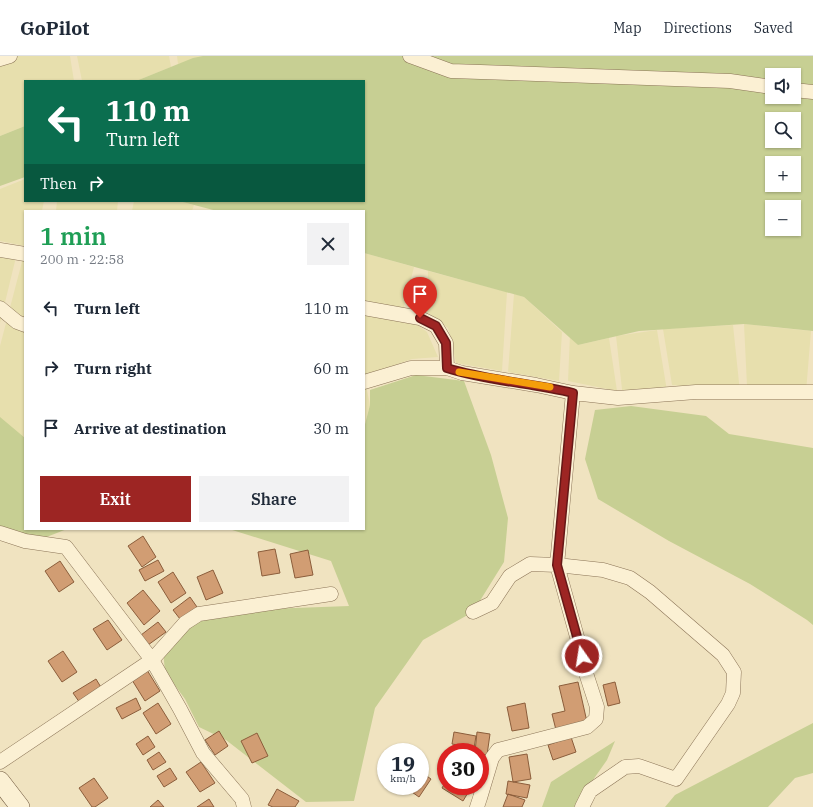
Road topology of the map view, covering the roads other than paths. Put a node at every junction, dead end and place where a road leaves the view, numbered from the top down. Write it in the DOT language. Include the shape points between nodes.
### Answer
graph roads {
  1 [pos="10,56"];
  2 [pos="410,56"];
  3 [pos="0,59"];
  4 [pos="765,86"];
  5 [pos="801,91"];
  6 [pos="813,92"];
  7 [pos="0,250"];
  8 [pos="24,254"];
  9 [pos="0,308"];
  10 [pos="365,308"];
  11 [pos="24,325"];
  12 [pos="447,368"];
  13 [pos="365,382"];
  14 [pos="813,392"];
  15 [pos="573,393"];
  16 [pos="0,533"];
  17 [pos="557,565"];
  18 [pos="331,594"];
  19 [pos="473,612"];
  20 [pos="152,660"];
  21 [pos="0,762"];
  22 [pos="0,781"];
  23 [pos="20,807"];
  24 [pos="244,807"];
  25 [pos="477,807"];
  26 [pos="582,807"];
  1 -- 3 [label="street"];
  2 -- 4 [label="street" via="451,71 730,81"];
  5 -- 6 [label="street"];
  7 -- 8 [label="street"];
  9 -- 11 [label="street"];
  10 -- 12 [label="street" via="420,318 436,326 446,343"];
  12 -- 13 [label="street" via="411,368"];
  12 -- 15 [label="street"];
  14 -- 15 [label="street" via="696,392 618,398"];
  15 -- 17 [label="street"];
  16 -- 20 [label="street" via="26,541 66,547"];
  17 -- 19 [label="street" via="530,564 510,576 492,603"];
  17 -- 25 [label="street" via="596,707 596,719 587,728 498,750 492,758"];
  17 -- 26 [label="street" via="603,570 630,578 723,655 734,672 733,693 728,704 676,779 639,766 625,767 590,791"];
  18 -- 20 [label="street" via="198,614 185,623"];
  20 -- 21 [label="street"];
  20 -- 24 [label="street" via="202,753 242,799"];
  22 -- 23 [label="main road"];
}
